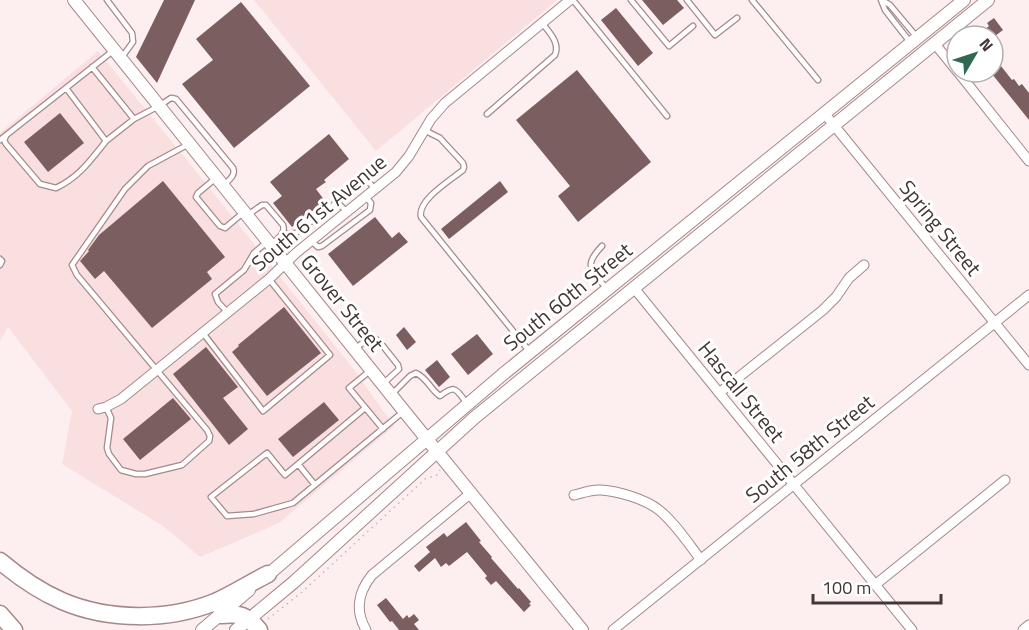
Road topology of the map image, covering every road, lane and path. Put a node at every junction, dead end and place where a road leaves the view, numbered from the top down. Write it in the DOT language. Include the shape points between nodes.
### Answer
graph roads {
  1 [pos="107,0"];
  2 [pos="631,0"];
  3 [pos="687,0"];
  4 [pos="752,0"];
  5 [pos="881,0"];
  6 [pos="964,0"];
  7 [pos="988,0"];
  8 [pos="568,1"];
  9 [pos="80,2"];
  10 [pos="737,18"];
  11 [pos="542,23"];
  12 [pos="693,26"];
  13 [pos="914,40"];
  14 [pos="935,44"];
  15 [pos="117,54"];
  16 [pos="945,57"];
  17 [pos="92,68"];
  18 [pos="818,80"];
  19 [pos="967,84"];
  20 [pos="66,88"];
  21 [pos="159,106"];
  22 [pos="824,113"];
  23 [pos="487,114"];
  24 [pos="667,116"];
  25 [pos="134,119"];
  26 [pos="834,125"];
  27 [pos="424,130"];
  28 [pos="6,136"];
  29 [pos="0,140"];
  30 [pos="106,141"];
  31 [pos="189,144"];
  32 [pos="1029,160"];
  33 [pos="220,182"];
  34 [pos="376,189"];
  35 [pos="366,197"];
  36 [pos="337,202"];
  37 [pos="347,212"];
  38 [pos="246,214"];
  39 [pos="283,234"];
  40 [pos="311,240"];
  41 [pos="269,243"];
  42 [pos="603,246"];
  43 [pos="0,259"];
  44 [pos="285,263"];
  45 [pos="0,265"];
  46 [pos="864,266"];
  47 [pos="269,279"];
  48 [pos="634,288"];
  49 [pos="608,290"];
  50 [pos="1029,295"];
  51 [pos="228,313"];
  52 [pos="995,323"];
  53 [pos="202,333"];
  54 [pos="355,349"];
  55 [pos="558,350"];
  56 [pos="530,353"];
  57 [pos="1029,365"];
  58 [pos="157,370"];
  59 [pos="371,370"];
  60 [pos="387,389"];
  61 [pos="719,393"];
  62 [pos="468,404"];
  63 [pos="102,408"];
  64 [pos="365,408"];
  65 [pos="404,411"];
  66 [pos="383,429"];
  67 [pos="427,439"];
  68 [pos="440,456"];
  69 [pos="298,464"];
  70 [pos="1005,480"];
  71 [pos="794,484"];
  72 [pos="315,485"];
  73 [pos="471,494"];
  74 [pos="574,495"];
  75 [pos="701,560"];
  76 [pos="0,561"];
  77 [pos="268,574"];
  78 [pos="875,585"];
  79 [pos="0,614"];
  80 [pos="221,615"];
  81 [pos="255,625"];
  82 [pos="1029,626"];
  83 [pos="14,630"];
  84 [pos="202,630"];
  85 [pos="236,630"];
  86 [pos="366,630"];
  87 [pos="582,630"];
  88 [pos="613,630"];
  89 [pos="912,630"];
  90 [pos="1023,630"];
  1 -- 15 [label="lane" via="133,37 133,42"];
  2 -- 12 [label="lane" via="669,46"];
  3 -- 10 [label="lane" via="715,34"];
  4 -- 18 [label="lane"];
  5 -- 13 [label="lane" via="890,5"];
  6 -- 13 [label="main road, South 60th Street"];
  7 -- 14 [label="main road, South 60th Street"];
  8 -- 11 [label="street, South 61st Avenue"];
  8 -- 24 [label="lane"];
  9 -- 15 [label="main road, Grover Street"];
  11 -- 23 [label="lane" via="552,35 555,56"];
  11 -- 27 [label="street, South 61st Avenue" via="445,103"];
  13 -- 22 [label="main road, South 60th Street"];
  14 -- 16 [label="street"];
  14 -- 26 [label="main road, South 60th Street"];
  15 -- 17 [label="lane"];
  15 -- 21 [label="main road, Grover Street"];
  17 -- 20 [label="lane"];
  17 -- 25 [label="lane"];
  19 -- 32 [label="street"];
  20 -- 28 [label="lane"];
  20 -- 30 [label="lane"];
  21 -- 25 [label="lane"];
  21 -- 31 [label="main road, Grover Street"];
  21 -- 33 [label="lane" via="176,99 233,168 232,177"];
  22 -- 26 [label="street, Spring Street"];
  22 -- 49 [label="main road, South 60th Street"];
  25 -- 30 [label="lane"];
  26 -- 48 [label="main road, South 60th Street"];
  26 -- 52 [label="street, Spring Street"];
  27 -- 34 [label="street, South 61st Avenue" via="404,163"];
  27 -- 56 [label="lane" via="440,138 465,167 423,203 421,217"];
  28 -- 29 [label="lane"];
  28 -- 30 [label="lane" via="6,144 40,184 56,188 71,181"];
  31 -- 33 [label="main road, Grover Street"];
  31 -- 58 [label="lane" via="148,166 125,189 72,265"];
  33 -- 38 [label="main road, Grover Street"];
  33 -- 38 [label="lane" via="196,197 225,228"];
  34 -- 35 [label="street, South 61st Avenue"];
  34 -- 36 [label="lane" via="366,178"];
  35 -- 37 [label="street, South 61st Avenue"];
  35 -- 40 [label="lane" via="371,203 370,210 322,246"];
  36 -- 37 [label="lane"];
  36 -- 39 [label="lane" via="296,233"];
  37 -- 40 [label="street, South 61st Avenue"];
  38 -- 39 [label="lane" via="266,205 283,225"];
  38 -- 41 [label="main road, Grover Street"];
  39 -- 41 [label="lane"];
  40 -- 44 [label="street, South 61st Avenue"];
  41 -- 44 [label="main road, Grover Street"];
  41 -- 51 [label="lane" via="254,253 244,270 215,294"];
  42 -- 49 [label="lane" via="592,256 590,265"];
  43 -- 45 [label="lane"];
  44 -- 47 [label="street, South 61st Avenue"];
  44 -- 54 [label="main road, Grover Street"];
  46 -- 61 [label="street" via="823,310"];
  47 -- 51 [label="street, South 61st Avenue"];
  47 -- 53 [label="lane" via="330,355 263,411"];
  48 -- 55 [label="main road, South 60th Street"];
  48 -- 61 [label="street, Hascall Street"];
  49 -- 55 [label="main road" via="608,300 573,329"];
  49 -- 56 [label="main road, South 60th Street"];
  50 -- 52 [label="street, South 58th Street"];
  51 -- 53 [label="street, South 61st Avenue"];
  52 -- 57 [label="street, Spring Street"];
  52 -- 71 [label="street, South 58th Street"];
  53 -- 58 [label="street, South 61st Avenue"];
  54 -- 59 [label="main road, Grover Street"];
  54 -- 60 [label="lane" via="370,338 379,341 399,369"];
  55 -- 68 [label="main road, South 60th Street"];
  56 -- 62 [label="main road, South 60th Street"];
  58 -- 63 [label="street, South 61st Avenue" via="121,399"];
  58 -- 63 [label="lane" via="210,436 182,465 145,474 121,470 107,448 111,418"];
  59 -- 60 [label="main road, Grover Street"];
  59 -- 64 [label="lane" via="349,388"];
  60 -- 62 [label="lane" via="417,373 437,395 457,390"];
  60 -- 65 [label="main road, Grover Street"];
  61 -- 71 [label="street, Hascall Street"];
  62 -- 67 [label="main road, South 60th Street"];
  64 -- 66 [label="lane"];
  64 -- 69 [label="lane"];
  65 -- 66 [label="lane"];
  65 -- 67 [label="main road, Grover Street"];
  66 -- 72 [label="lane"];
  67 -- 68 [label="main road, Grover Street"];
  67 -- 77 [label="main road, South 60th Street"];
  68 -- 73 [label="main road, Grover Street"];
  68 -- 81 [label="main road, South 60th Street" via="302,574"];
  68 -- 81 [label="path" via="437,475 425,479 302,592"];
  69 -- 72 [label="lane"];
  69 -- 72 [label="lane" via="285,475 267,453 211,497 227,516 254,514 293,503"];
  70 -- 78 [label="street"];
  71 -- 75 [label="street, South 58th Street"];
  71 -- 78 [label="street, Hascall Street"];
  73 -- 86 [label="street" via="365,583 359,609"];
  73 -- 87 [label="main road, Grover Street"];
  74 -- 75 [label="street" via="601,490 650,504 664,514"];
  75 -- 88 [label="street, South 58th Street"];
  76 -- 77 [label="highway" via="28,583 63,601 96,611 131,615 204,606"];
  77 -- 80 [label="main road, South 60th Street"];
  78 -- 89 [label="street, Hascall Street"];
  79 -- 83 [label="highway"];
  80 -- 81 [label="highway" via="240,615"];
  80 -- 84 [label="main road, South 60th Street"];
  81 -- 85 [label="main road, South 60th Street"];
  82 -- 90 [label="street"];
}
